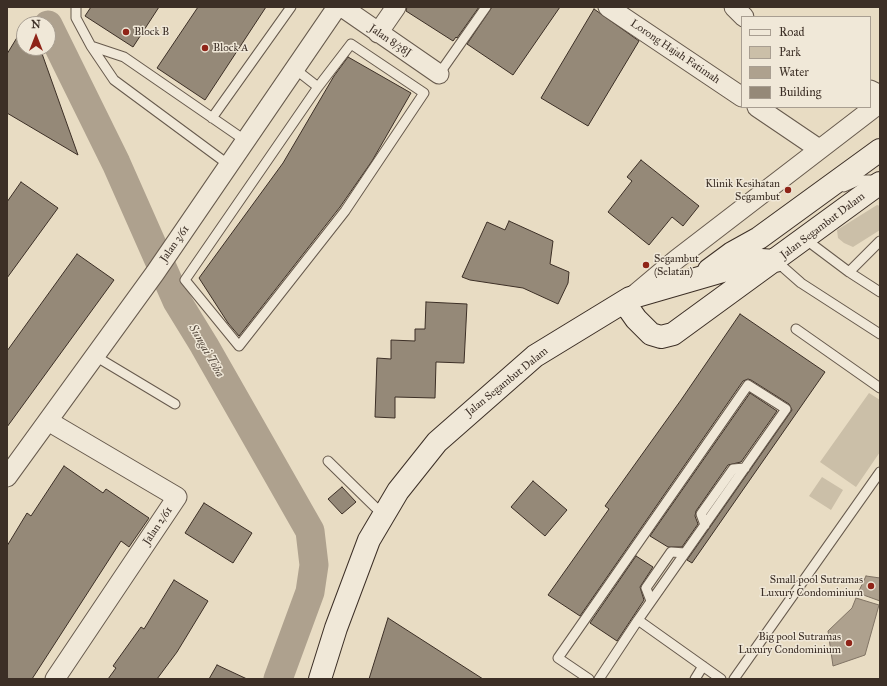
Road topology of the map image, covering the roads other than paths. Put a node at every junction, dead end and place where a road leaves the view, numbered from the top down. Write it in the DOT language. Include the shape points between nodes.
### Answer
graph roads {
  1 [pos="76,7"];
  2 [pos="291,7"];
  3 [pos="338,7"];
  4 [pos="342,7"];
  5 [pos="396,7"];
  6 [pos="486,7"];
  7 [pos="608,7"];
  8 [pos="734,7"];
  9 [pos="743,16"];
  10 [pos="378,33"];
  11 [pos="90,46"];
  12 [pos="295,69"];
  13 [pos="439,74"];
  14 [pos="318,87"];
  15 [pos="871,90"];
  16 [pos="880,95"];
  17 [pos="741,96"];
  18 [pos="880,103"];
  19 [pos="758,108"];
  20 [pos="212,118"];
  21 [pos="246,141"];
  22 [pos="819,149"];
  23 [pos="880,150"];
  24 [pos="229,165"];
  25 [pos="880,182"];
  26 [pos="800,208"];
  27 [pos="805,240"];
  28 [pos="880,242"];
  29 [pos="776,261"];
  30 [pos="849,272"];
  31 [pos="698,278"];
  32 [pos="880,292"];
  33 [pos="627,300"];
  34 [pos="796,329"];
  35 [pos="880,334"];
  36 [pos="95,356"];
  37 [pos="880,388"];
  38 [pos="175,404"];
  39 [pos="48,421"];
  40 [pos="328,461"];
  41 [pos="880,472"];
  42 [pos="7,477"];
  43 [pos="385,514"];
  44 [pos="638,620"];
  45 [pos="704,666"];
  46 [pos="55,679"];
  47 [pos="320,679"];
  48 [pos="589,679"];
  49 [pos="599,679"];
  50 [pos="695,679"];
  51 [pos="722,679"];
  52 [pos="734,679"];
  1 -- 11 [label="lane" via="76,18"];
  2 -- 20 [label="lane"];
  3 -- 12 [label="street, Jalan 3/61"];
  4 -- 10 [label="street, Jalan 8/38J"];
  5 -- 10 [label="street"];
  6 -- 13 [label="lane"];
  7 -- 17 [label="street, Lorong Hajah Fatimah"];
  8 -- 9 [label="street"];
  10 -- 13 [label="street, Jalan 8/38J"];
  11 -- 20 [label="lane" via="124,57"];
  11 -- 24 [label="lane" via="114,80"];
  12 -- 14 [label="lane"];
  12 -- 21 [label="street, Jalan 3/61"];
  14 -- 14 [label="lane" via="351,44 424,92 345,211 239,346 186,280"];
  15 -- 16 [label="street"];
  18 -- 22 [label="street"];
  19 -- 22 [label="street"];
  20 -- 21 [label="lane"];
  21 -- 24 [label="street, Jalan 3/61"];
  22 -- 33 [label="street"];
  23 -- 26 [label="street"];
  24 -- 36 [label="street, Jalan 3/61"];
  25 -- 26 [label="lane" via="860,180"];
  25 -- 27 [label="street, Jalan Segambut Dalam"];
  26 -- 31 [label="street"];
  27 -- 29 [label="street, Jalan Segambut Dalam"];
  27 -- 30 [label="lane"];
  28 -- 30 [label="lane"];
  29 -- 31 [label="street, Jalan Segambut Dalam" via="761,260"];
  29 -- 33 [label="street" via="673,334 661,337 652,334 636,319"];
  29 -- 35 [label="lane" via="801,283"];
  30 -- 32 [label="lane"];
  31 -- 33 [label="street, Jalan Segambut Dalam"];
  33 -- 43 [label="street, Jalan Segambut Dalam" via="535,356 489,395 437,442 398,491"];
  34 -- 37 [label="lane"];
  36 -- 38 [label="lane"];
  36 -- 39 [label="street, Jalan 3/61"];
  39 -- 42 [label="street, Jalan 3/61"];
  39 -- 46 [label="street, Jalan 2/61" via="177,497"];
  40 -- 43 [label="lane"];
  41 -- 52 [label="lane"];
  43 -- 47 [label="street, Jalan Segambut Dalam" via="369,540"];
  44 -- 45 [label="lane"];
  44 -- 48 [label="lane" via="705,525 701,514 733,469 745,468 786,409 748,385 558,658"];
  44 -- 49 [label="lane"];
  45 -- 50 [label="lane"];
  45 -- 51 [label="lane"];
}
